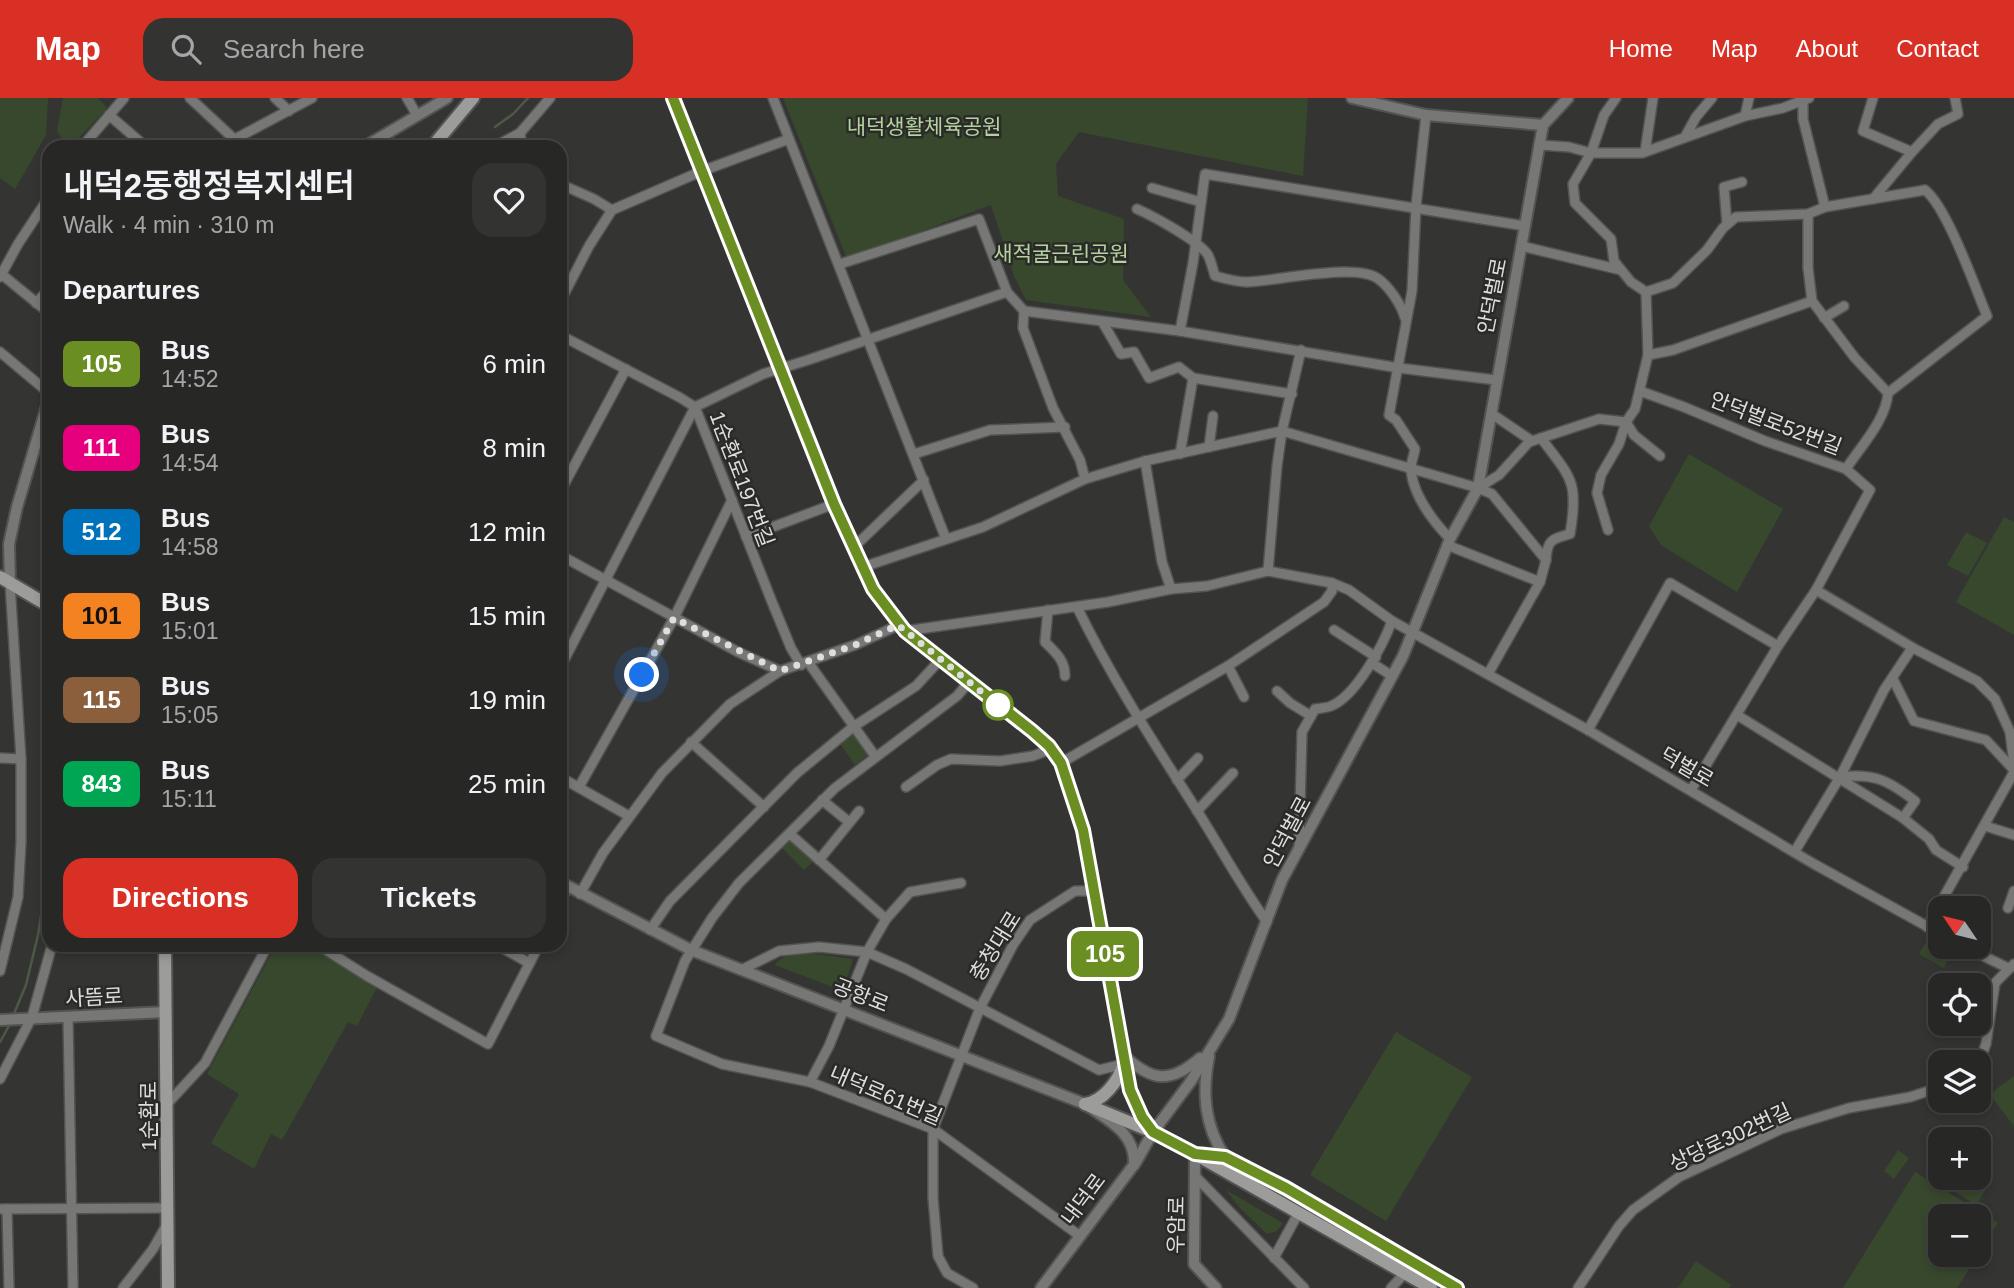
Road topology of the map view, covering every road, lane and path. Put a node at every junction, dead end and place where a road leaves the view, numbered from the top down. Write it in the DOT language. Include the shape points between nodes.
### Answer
graph roads {
  1 [pos="124,98"];
  2 [pos="190,98"];
  3 [pos="275,98"];
  4 [pos="312,98"];
  5 [pos="407,98"];
  6 [pos="447,98"];
  7 [pos="473,98"];
  8 [pos="550,98"];
  9 [pos="673,98"];
  10 [pos="773,98"];
  11 [pos="1352,98"];
  12 [pos="1568,98"];
  13 [pos="1616,98"];
  14 [pos="1653,98"];
  15 [pos="1712,98"];
  16 [pos="1749,98"];
  17 [pos="1873,98"];
  18 [pos="1955,98"];
  19 [pos="1805,99"];
  20 [pos="289,111"];
  21 [pos="416,115"];
  22 [pos="1426,115"];
  23 [pos="109,116"];
  24 [pos="1745,116"];
  25 [pos="1543,125"];
  26 [pos="520,133"];
  27 [pos="1685,137"];
  28 [pos="789,139"];
  29 [pos="88,140"];
  30 [pos="138,140"];
  31 [pos="234,140"];
  32 [pos="242,140"];
  33 [pos="375,140"];
  34 [pos="438,140"];
  35 [pos="507,140"];
  36 [pos="521,140"];
  37 [pos="1539,145"];
  38 [pos="1645,152"];
  39 [pos="1912,152"];
  40 [pos="1591,153"];
  41 [pos="702,171"];
  42 [pos="1742,182"];
  43 [pos="567,187"];
  44 [pos="1152,188"];
  45 [pos="1873,199"];
  46 [pos="1201,202"];
  47 [pos="1416,206"];
  48 [pos="1825,207"];
  49 [pos="42,208"];
  50 [pos="1137,209"];
  51 [pos="612,210"];
  52 [pos="1808,214"];
  53 [pos="1727,225"];
  54 [pos="1525,226"];
  55 [pos="1195,244"];
  56 [pos="1521,246"];
  57 [pos="840,264"];
  58 [pos="1621,270"];
  59 [pos="1,275"];
  60 [pos="567,288"];
  61 [pos="1007,292"];
  62 [pos="1646,292"];
  63 [pos="42,297"];
  64 [pos="1812,301"];
  65 [pos="36,303"];
  66 [pos="1844,306"];
  67 [pos="42,308"];
  68 [pos="1024,311"];
  69 [pos="1824,318"];
  70 [pos="1103,323"];
  71 [pos="1406,323"];
  72 [pos="1180,331"];
  73 [pos="567,339"];
  74 [pos="869,340"];
  75 [pos="1301,350"];
  76 [pos="0,352"];
  77 [pos="1648,355"];
  78 [pos="780,367"];
  79 [pos="1399,368"];
  80 [pos="626,369"];
  81 [pos="1193,378"];
  82 [pos="1496,380"];
  83 [pos="42,387"];
  84 [pos="1640,391"];
  85 [pos="1888,393"];
  86 [pos="1292,394"];
  87 [pos="695,407"];
  88 [pos="1492,414"];
  89 [pos="1213,416"];
  90 [pos="1626,422"];
  91 [pos="42,423"];
  92 [pos="1065,427"];
  93 [pos="1282,431"];
  94 [pos="1537,439"];
  95 [pos="1209,447"];
  96 [pos="914,454"];
  97 [pos="1180,454"];
  98 [pos="1660,456"];
  99 [pos="1145,461"];
  100 [pos="1411,468"];
  101 [pos="1846,469"];
  102 [pos="567,479"];
  103 [pos="1085,479"];
  104 [pos="924,480"];
  105 [pos="1478,488"];
  106 [pos="732,500"];
  107 [pos="834,504"];
  108 [pos="1608,530"];
  109 [pos="746,537"];
  110 [pos="946,539"];
  111 [pos="1448,542"];
  112 [pos="854,547"];
  113 [pos="567,559"];
  114 [pos="1546,560"];
  115 [pos="863,567"];
  116 [pos="1268,571"];
  117 [pos="606,580"];
  118 [pos="1540,582"];
  119 [pos="10,583"];
  120 [pos="1332,583"];
  121 [pos="1171,589"];
  122 [pos="1816,590"];
  123 [pos="42,602"];
  124 [pos="1077,607"];
  125 [pos="1048,610"];
  126 [pos="674,618"];
  127 [pos="1392,621"];
  128 [pos="902,628"];
  129 [pos="1334,630"];
  130 [pos="1414,632"];
  131 [pos="1778,646"];
  132 [pos="1912,648"];
  133 [pos="567,655"];
  134 [pos="940,660"];
  135 [pos="1374,660"];
  136 [pos="804,663"];
  137 [pos="1228,666"];
  138 [pos="780,671"];
  139 [pos="1488,674"];
  140 [pos="1065,676"];
  141 [pos="1392,676"];
  142 [pos="1893,679"];
  143 [pos="969,682"];
  144 [pos="1277,691"];
  145 [pos="1244,697"];
  146 [pos="1737,715"];
  147 [pos="1311,716"];
  148 [pos="1137,718"];
  149 [pos="853,727"];
  150 [pos="1588,730"];
  151 [pos="691,742"];
  152 [pos="1051,749"];
  153 [pos="875,756"];
  154 [pos="0,758"];
  155 [pos="1198,758"];
  156 [pos="21,759"];
  157 [pos="1061,763"];
  158 [pos="2014,769"];
  159 [pos="1233,773"];
  160 [pos="1840,777"];
  161 [pos="1177,780"];
  162 [pos="567,781"];
  163 [pos="2011,783"];
  164 [pos="579,787"];
  165 [pos="906,787"];
  166 [pos="1691,790"];
  167 [pos="822,800"];
  168 [pos="764,807"];
  169 [pos="859,811"];
  170 [pos="1197,811"];
  171 [pos="629,817"];
  172 [pos="1903,818"];
  173 [pos="849,822"];
  174 [pos="1985,826"];
  175 [pos="790,834"];
  176 [pos="2014,835"];
  177 [pos="1299,850"];
  178 [pos="1796,851"];
  179 [pos="819,860"];
  180 [pos="1963,867"];
  181 [pos="961,883"];
  182 [pos="567,886"];
  183 [pos="1094,891"];
  184 [pos="2014,891"];
  185 [pos="580,894"];
  186 [pos="2008,908"];
  187 [pos="886,919"];
  188 [pos="1267,922"];
  189 [pos="1927,927"];
  190 [pos="650,930"];
  191 [pos="691,950"];
  192 [pos="50,952"];
  193 [pos="165,952"];
  194 [pos="264,952"];
  195 [pos="329,952"];
  196 [pos="509,952"];
  197 [pos="534,952"];
  198 [pos="867,952"];
  199 [pos="1992,958"];
  200 [pos="529,963"];
  201 [pos="2011,966"];
  202 [pos="741,970"];
  203 [pos="0,971"];
  204 [pos="980,1008"];
  205 [pos="845,1009"];
  206 [pos="166,1012"];
  207 [pos="28,1017"];
  208 [pos="68,1018"];
  209 [pos="0,1020"];
  210 [pos="1210,1049"];
  211 [pos="1984,1050"];
  212 [pos="962,1056"];
  213 [pos="1123,1059"];
  214 [pos="0,1079"];
  215 [pos="810,1082"];
  216 [pos="1928,1091"];
  217 [pos="168,1103"];
  218 [pos="1085,1104"];
  219 [pos="933,1129"];
  220 [pos="1153,1132"];
  221 [pos="1195,1154"];
  222 [pos="1225,1157"];
  223 [pos="1134,1165"];
  224 [pos="1196,1177"];
  225 [pos="72,1208"];
  226 [pos="166,1208"];
  227 [pos="4,1209"];
  228 [pos="1299,1212"];
  229 [pos="166,1226"];
  230 [pos="1080,1236"];
  231 [pos="1274,1258"];
  232 [pos="1406,1272"];
  233 [pos="9,1288"];
  234 [pos="73,1288"];
  235 [pos="123,1288"];
  236 [pos="168,1288"];
  237 [pos="973,1288"];
  238 [pos="1041,1288"];
  239 [pos="1216,1288"];
  240 [pos="1304,1288"];
  241 [pos="1391,1288"];
  242 [pos="1431,1288"];
  243 [pos="1457,1288"];
  244 [pos="1578,1288"];
  1 -- 23 [label="street"];
  2 -- 31 [label="street"];
  3 -- 20 [label="street"];
  4 -- 20 [label="street"];
  5 -- 21 [label="street"];
  6 -- 21 [label="street"];
  7 -- 34 [label="main road"];
  8 -- 26 [label="street"];
  9 -- 41 [label="street"];
  10 -- 28 [label="street"];
  11 -- 22 [label="street"];
  12 -- 25 [label="street"];
  13 -- 40 [label="street" via="1604,115"];
  14 -- 38 [label="street"];
  15 -- 27 [label="street"];
  16 -- 24 [label="street"];
  17 -- 39 [label="street" via="1863,131"];
  18 -- 39 [label="street" via="1958,114 1938,124"];
  19 -- 24 [label="street"];
  19 -- 48 [label="street" via="1803,119"];
  20 -- 32 [label="street"];
  21 -- 33 [label="street"];
  22 -- 25 [label="street"];
  22 -- 47 [label="street"];
  23 -- 29 [label="street"];
  23 -- 30 [label="street"];
  24 -- 27 [label="street"];
  25 -- 37 [label="street, 안덕벌로"];
  26 -- 35 [label="street"];
  26 -- 36 [label="street"];
  27 -- 38 [label="street"];
  28 -- 41 [label="street"];
  28 -- 57 [label="street"];
  37 -- 40 [label="street"];
  37 -- 54 [label="street, 안덕벌로"];
  38 -- 40 [label="street"];
  39 -- 45 [label="street"];
  40 -- 58 [label="street" via="1573,184 1575,203 1611,239 1614,261"];
  41 -- 51 [label="street"];
  41 -- 78 [label="street"];
  42 -- 53 [label="street" via="1724,187"];
  43 -- 51 [label="street"];
  44 -- 46 [label="street"];
  45 -- 48 [label="street"];
  45 -- 85 [label="street" via="1925,190 1933,196 1987,316"];
  46 -- 47 [label="street" via="1205,174"];
  46 -- 55 [label="street"];
  47 -- 54 [label="street"];
  47 -- 71 [label="street"];
  48 -- 52 [label="street"];
  49 -- 59 [label="street"];
  50 -- 55 [label="street"];
  51 -- 60 [label="street"];
  52 -- 53 [label="street" via="1736,217"];
  52 -- 64 [label="street"];
  53 -- 62 [label="street" via="1674,283"];
  54 -- 56 [label="street, 안덕벌로"];
  55 -- 71 [label="street" via="1208,256 1215,276 1228,280 1343,274 1377,277 1401,306"];
  55 -- 72 [label="street"];
  56 -- 58 [label="street"];
  56 -- 82 [label="street, 안덕벌로"];
  57 -- 61 [label="street" via="979,219"];
  57 -- 74 [label="street"];
  58 -- 62 [label="street"];
  59 -- 65 [label="street"];
  61 -- 68 [label="street"];
  61 -- 74 [label="street"];
  62 -- 77 [label="street"];
  63 -- 65 [label="street"];
  64 -- 69 [label="street"];
  64 -- 77 [label="street"];
  65 -- 67 [label="street"];
  66 -- 69 [label="street"];
  68 -- 70 [label="street"];
  68 -- 92 [label="street" via="1023,328"];
  69 -- 85 [label="street"];
  70 -- 72 [label="street"];
  70 -- 81 [label="street" via="1121,354 1134,352 1149,378 1179,366"];
  71 -- 79 [label="street"];
  72 -- 75 [label="street"];
  73 -- 80 [label="street, 1순환로197번길"];
  74 -- 78 [label="street"];
  74 -- 96 [label="street"];
  75 -- 79 [label="street"];
  75 -- 86 [label="street"];
  76 -- 83 [label="street"];
  77 -- 84 [label="street"];
  78 -- 87 [label="street"];
  78 -- 107 [label="street"];
  79 -- 82 [label="street"];
  79 -- 100 [label="street" via="1390,415 1415,449"];
  80 -- 87 [label="street, 1순환로197번길"];
  80 -- 102 [label="street"];
  81 -- 86 [label="street"];
  81 -- 97 [label="street"];
  82 -- 88 [label="street, 안덕벌로"];
  84 -- 90 [label="street"];
  84 -- 101 [label="street, 안덕벌로52번길"];
  85 -- 101 [label="street, 안덕벌로52번길" via="1882,415"];
  86 -- 93 [label="street"];
  87 -- 106 [label="street, 1순환로197번길"];
  87 -- 117 [label="street"];
  88 -- 94 [label="street"];
  88 -- 105 [label="street, 안덕벌로"];
  89 -- 95 [label="street"];
  90 -- 94 [label="street" via="1599,419"];
  90 -- 98 [label="street" via="1634,435"];
  90 -- 108 [label="street" via="1597,493"];
  91 -- 119 [label="street" via="9,544"];
  92 -- 96 [label="street" via="990,430"];
  92 -- 103 [label="street"];
  93 -- 95 [label="street"];
  93 -- 100 [label="street"];
  93 -- 116 [label="street"];
  94 -- 105 [label="street"];
  94 -- 114 [label="street" via="1564,466 1574,491 1570,534 1554,538 1546,548"];
  95 -- 97 [label="street"];
  96 -- 104 [label="street"];
  97 -- 99 [label="street"];
  99 -- 103 [label="street"];
  99 -- 121 [label="street"];
  100 -- 105 [label="street"];
  100 -- 111 [label="street" via="1415,486"];
  101 -- 122 [label="street" via="1870,490"];
  103 -- 110 [label="street" via="983,527"];
  104 -- 110 [label="street"];
  104 -- 112 [label="street"];
  105 -- 111 [label="street, 안덕벌로"];
  105 -- 114 [label="street" via="1492,494"];
  106 -- 109 [label="street, 1순환로197번길"];
  106 -- 126 [label="street"];
  107 -- 109 [label="street"];
  107 -- 112 [label="street"];
  109 -- 136 [label="street, 1순환로197번길" via="791,649"];
  110 -- 115 [label="street"];
  111 -- 118 [label="street"];
  111 -- 130 [label="street, 안덕벌로"];
  112 -- 115 [label="street"];
  113 -- 117 [label="street"];
  114 -- 118 [label="street"];
  115 -- 128 [label="street"];
  116 -- 120 [label="street, 덕벌로"];
  116 -- 121 [label="street" via="1207,586"];
  117 -- 126 [label="street"];
  117 -- 133 [label="street"];
  118 -- 139 [label="street"];
  119 -- 123 [label="main road"];
  119 -- 156 [label="street"];
  120 -- 127 [label="street, 덕벌로"];
  120 -- 137 [label="street" via="1324,602"];
  121 -- 124 [label="street"];
  122 -- 131 [label="street"];
  122 -- 132 [label="street"];
  124 -- 125 [label="street"];
  124 -- 148 [label="street"];
  125 -- 128 [label="street"];
  125 -- 140 [label="street" via="1045,642 1060,657"];
  126 -- 138 [label="street"];
  126 -- 164 [label="street"];
  127 -- 130 [label="street, 덕벌로"];
  127 -- 135 [label="street"];
  128 -- 134 [label="street"];
  128 -- 136 [label="street"];
  129 -- 135 [label="street"];
  130 -- 139 [label="street, 덕벌로"];
  130 -- 141 [label="street, 안덕벌로"];
  131 -- 146 [label="street"];
  131 -- 150 [label="street" via="1670,583"];
  132 -- 142 [label="street"];
  132 -- 158 [label="street" via="1977,681 1995,699 2010,732"];
  134 -- 143 [label="street"];
  134 -- 149 [label="street" via="916,686"];
  135 -- 141 [label="street"];
  135 -- 147 [label="street" via="1333,706 1315,709"];
  136 -- 138 [label="street"];
  136 -- 149 [label="street, 1순환로197번길"];
  137 -- 145 [label="street"];
  137 -- 148 [label="street"];
  138 -- 151 [label="street" via="730,704"];
  139 -- 150 [label="street, 덕벌로"];
  141 -- 177 [label="street, 안덕벌로"];
  142 -- 158 [label="street" via="1914,721 1986,740"];
  142 -- 160 [label="street"];
  143 -- 152 [label="street"];
  143 -- 153 [label="street" via="957,696"];
  144 -- 147 [label="street"];
  146 -- 160 [label="street"];
  146 -- 166 [label="street"];
  147 -- 177 [label="street" via="1302,732"];
  148 -- 157 [label="street"];
  148 -- 161 [label="street"];
  149 -- 153 [label="street, 1순환로197번길"];
  149 -- 168 [label="street"];
  150 -- 166 [label="street, 덕벌로"];
  151 -- 168 [label="street"];
  151 -- 171 [label="street"];
  152 -- 157 [label="street"];
  152 -- 165 [label="street" via="1000,761 951,759"];
  153 -- 167 [label="street"];
  154 -- 156 [label="street"];
  155 -- 161 [label="street"];
  156 -- 203 [label="street" via="18,897"];
  157 -- 183 [label="street" via="1083,830"];
  158 -- 163 [label="street"];
  159 -- 170 [label="street"];
  160 -- 172 [label="street"];
  160 -- 172 [label="street" via="1873,776 1898,788 1915,801"];
  160 -- 178 [label="street"];
  161 -- 170 [label="street"];
  162 -- 164 [label="street"];
  163 -- 174 [label="street"];
  164 -- 171 [label="street"];
  166 -- 178 [label="street, 덕벌로"];
  167 -- 173 [label="street"];
  167 -- 175 [label="street"];
  168 -- 190 [label="street" via="670,901"];
  169 -- 173 [label="street"];
  170 -- 188 [label="street"];
  171 -- 185 [label="street"];
  172 -- 180 [label="street" via="1936,850"];
  173 -- 179 [label="street"];
  174 -- 176 [label="street"];
  174 -- 180 [label="street"];
  175 -- 179 [label="street"];
  175 -- 191 [label="street" via="739,883"];
  177 -- 188 [label="street, 안덕벌로"];
  178 -- 189 [label="street, 덕벌로"];
  179 -- 187 [label="street"];
  180 -- 189 [label="street"];
  181 -- 187 [label="street" via="910,892"];
  182 -- 185 [label="street, 공항로"];
  183 -- 204 [label="street, 충청대로" via="1075,891 1030,920"];
  183 -- 213 [label="street"];
  184 -- 186 [label="street"];
  185 -- 190 [label="street, 공항로"];
  187 -- 198 [label="street"];
  188 -- 210 [label="street, 안덕벌로" via="1229,1019"];
  190 -- 191 [label="street, 공항로"];
  191 -- 202 [label="street, 공항로"];
  191 -- 215 [label="street, 내덕로61번길" via="656,1036 722,1064"];
  192 -- 207 [label="street"];
  193 -- 206 [label="main road, 1순환로"];
  194 -- 217 [label="street" via="205,1063"];
  195 -- 200 [label="street" via="488,1045"];
  196 -- 200 [label="street"];
  197 -- 200 [label="street"];
  198 -- 202 [label="street" via="819,947 779,951"];
  198 -- 204 [label="street"];
  198 -- 205 [label="street"];
  199 -- 201 [label="street"];
  201 -- 211 [label="street" via="1995,983"];
  202 -- 205 [label="street, 공항로"];
  204 -- 212 [label="street, 충청대로"];
  204 -- 213 [label="street" via="1099,1070"];
  205 -- 212 [label="street, 공항로"];
  205 -- 215 [label="street"];
  206 -- 208 [label="street, 사뜸로"];
  206 -- 217 [label="main road, 1순환로"];
  207 -- 208 [label="street, 사뜸로"];
  207 -- 209 [label="street, 사뜸로"];
  207 -- 214 [label="street"];
  208 -- 225 [label="street"];
  210 -- 213 [label="street" via="1180,1074 1166,1077 1146,1073"];
  210 -- 220 [label="street, 안덕벌로"];
  210 -- 222 [label="street" via="1205,1104 1210,1128"];
  212 -- 218 [label="street, 공항로"];
  212 -- 219 [label="street, 충청대로"];
  213 -- 218 [label="main road" via="1103,1096"];
  213 -- 220 [label="street" via="1133,1099"];
  215 -- 219 [label="street, 내덕로61번길"];
  216 -- 244 [label="street, 상당로302번길" via="1849,1108 1782,1129 1679,1177 1633,1210"];
  217 -- 226 [label="main road, 1순환로"];
  218 -- 220 [label="main road, 공항로"];
  218 -- 223 [label="street" via="1128,1136"];
  219 -- 230 [label="street, 내덕로61번길"];
  219 -- 237 [label="street" via="938,1256 947,1273"];
  220 -- 221 [label="main road, 공항로"];
  220 -- 223 [label="street, 내덕로"];
  221 -- 222 [label="main road"];
  221 -- 224 [label="street, 우암로"];
  221 -- 228 [label="main road, 공항로"];
  222 -- 243 [label="main road"];
  223 -- 230 [label="street, 내덕로"];
  224 -- 231 [label="street"];
  224 -- 239 [label="street, 우암로" via="1194,1264"];
  225 -- 226 [label="street"];
  225 -- 227 [label="street"];
  225 -- 234 [label="street"];
  226 -- 229 [label="main road, 1순환로"];
  227 -- 233 [label="street"];
  228 -- 231 [label="street"];
  228 -- 232 [label="main road, 공항로"];
  229 -- 235 [label="street"];
  229 -- 236 [label="main road, 1순환로"];
  230 -- 238 [label="street, 내덕로"];
  231 -- 240 [label="street"];
  232 -- 241 [label="street"];
  232 -- 242 [label="main road, 공항로"];
}
